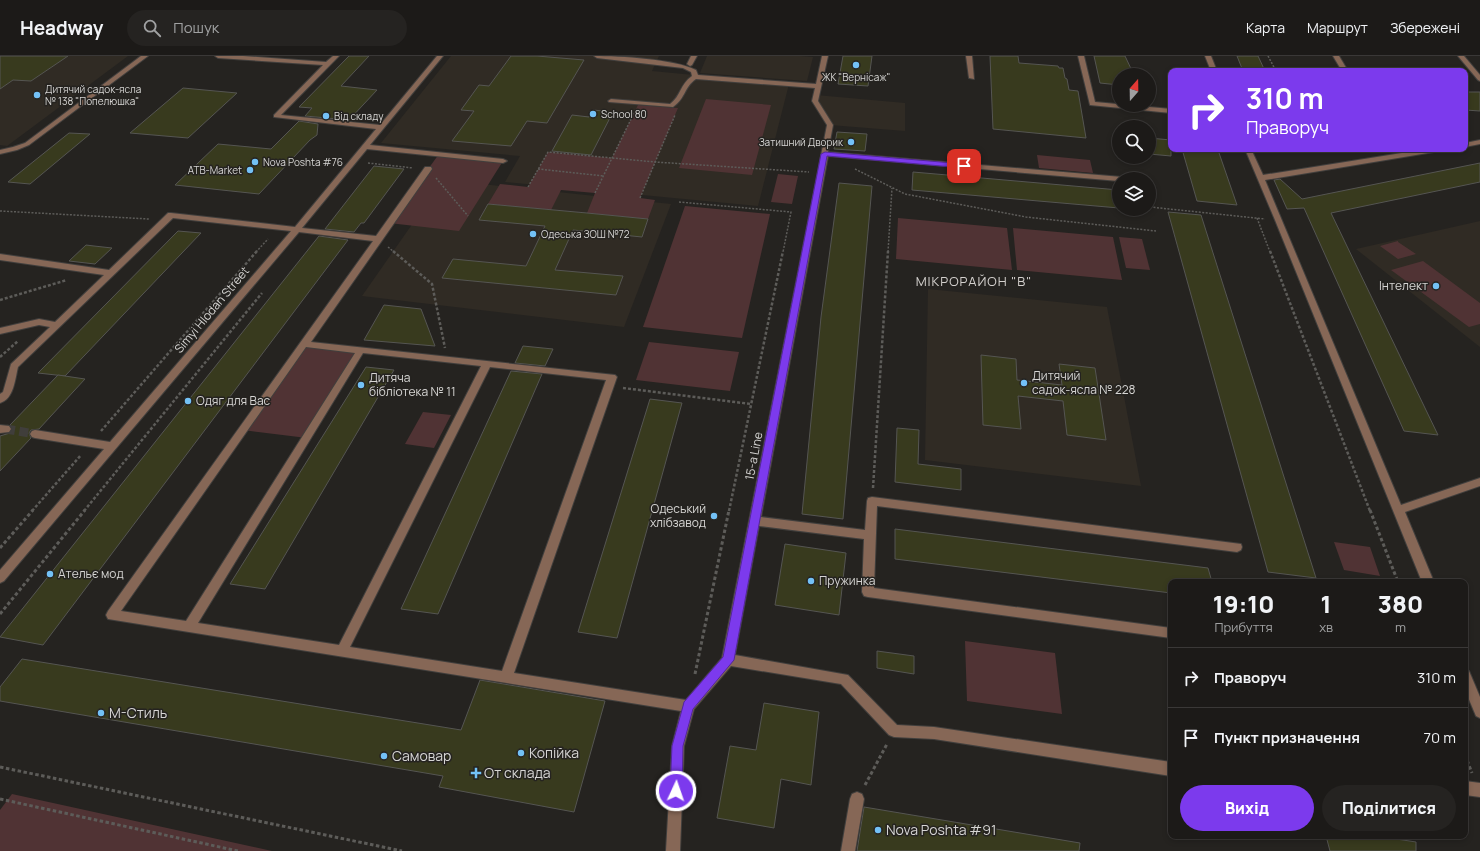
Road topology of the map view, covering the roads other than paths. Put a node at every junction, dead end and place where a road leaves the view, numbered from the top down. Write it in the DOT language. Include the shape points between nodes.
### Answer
graph roads {
  1 [pos="145,56"];
  2 [pos="218,56"];
  3 [pos="336,56"];
  4 [pos="440,56"];
  5 [pos="597,56"];
  6 [pos="694,56"];
  7 [pos="825,56"];
  8 [pos="969,56"];
  9 [pos="1081,56"];
  10 [pos="1208,56"];
  11 [pos="1336,56"];
  12 [pos="1461,56"];
  13 [pos="328,64"];
  14 [pos="690,64"];
  15 [pos="1480,67"];
  16 [pos="1213,68"];
  17 [pos="1343,68"];
  18 [pos="695,77"];
  19 [pos="972,78"];
  20 [pos="1480,79"];
  21 [pos="818,86"];
  22 [pos="611,101"];
  23 [pos="1168,110"];
  24 [pos="381,127"];
  25 [pos="1480,142"];
  26 [pos="1468,144"];
  27 [pos="365,147"];
  28 [pos="0,152"];
  29 [pos="1249,152"];
  30 [pos="1421,152"];
  31 [pos="825,154"];
  32 [pos="503,161"];
  33 [pos="428,169"];
  34 [pos="1112,178"];
  35 [pos="1261,178"];
  36 [pos="297,229"];
  37 [pos="379,239"];
  38 [pos="0,257"];
  39 [pos="111,273"];
  40 [pos="57,325"];
  41 [pos="0,331"];
  42 [pos="304,344"];
  43 [pos="361,350"];
  44 [pos="487,363"];
  45 [pos="0,400"];
  46 [pos="35,434"];
  47 [pos="112,446"];
  48 [pos="1480,482"];
  49 [pos="1399,510"];
  50 [pos="755,521"];
  51 [pos="870,535"];
  52 [pos="1237,547"];
  53 [pos="0,578"];
  54 [pos="1427,579"];
  55 [pos="189,627"];
  56 [pos="1168,633"];
  57 [pos="342,651"];
  58 [pos="728,660"];
  59 [pos="506,677"];
  60 [pos="1468,682"];
  61 [pos="688,706"];
  62 [pos="1480,712"];
  63 [pos="1168,769"];
  64 [pos="1468,788"];
  65 [pos="1480,790"];
  66 [pos="857,799"];
  67 [pos="673,851"];
  68 [pos="848,851"];
  1 -- 28 [label="street" via="27,144"];
  2 -- 13 [label="street"];
  3 -- 13 [label="street"];
  4 -- 24 [label="street, Simyi Hlodan Street"];
  5 -- 18 [label="street" via="684,66 694,71"];
  6 -- 14 [label="street"];
  7 -- 21 [label="street, 15-a Line"];
  8 -- 19 [label="street"];
  9 -- 23 [label="street" via="1092,104"];
  10 -- 16 [label="street"];
  11 -- 17 [label="street"];
  12 -- 15 [label="street"];
  12 -- 20 [label="street"];
  13 -- 24 [label="street" via="276,116"];
  18 -- 21 [label="street"];
  18 -- 22 [label="street" via="687,82 678,101 671,106"];
  21 -- 31 [label="street, 15-a Line" via="815,100 830,125"];
  24 -- 27 [label="street, Simyi Hlodan Street"];
  25 -- 26 [label="street"];
  27 -- 32 [label="street"];
  27 -- 36 [label="street, Simyi Hlodan Street"];
  29 -- 35 [label="street"];
  30 -- 35 [label="street"];
  31 -- 34 [label="street"];
  31 -- 50 [label="street, 15-a Line"];
  33 -- 37 [label="street"];
  35 -- 49 [label="street"];
  36 -- 37 [label="street"];
  36 -- 39 [label="street" via="171,215"];
  36 -- 47 [label="street, Simyi Hlodan Street"];
  37 -- 42 [label="street"];
  38 -- 39 [label="street"];
  39 -- 40 [label="street"];
  40 -- 41 [label="street" via="39,322"];
  40 -- 45 [label="street" via="14,366 7,394"];
  42 -- 43 [label="street"];
  42 -- 55 [label="street" via="112,615"];
  43 -- 44 [label="street"];
  43 -- 55 [label="street"];
  44 -- 57 [label="street"];
  44 -- 59 [label="street" via="612,377"];
  46 -- 47 [label="street"];
  47 -- 53 [label="street, Simyi Hlodan Street"];
  48 -- 49 [label="street"];
  49 -- 54 [label="street"];
  50 -- 51 [label="street"];
  50 -- 58 [label="street, 15-a Line"];
  51 -- 52 [label="street" via="872,501"];
  51 -- 56 [label="street" via="868,592"];
  55 -- 57 [label="street"];
  57 -- 59 [label="street"];
  58 -- 61 [label="street"];
  58 -- 63 [label="street" via="844,678 894,731 934,733"];
  59 -- 61 [label="street"];
  60 -- 62 [label="street"];
  61 -- 67 [label="street" via="678,746"];
  64 -- 65 [label="street"];
  66 -- 68 [label="street"];
}
